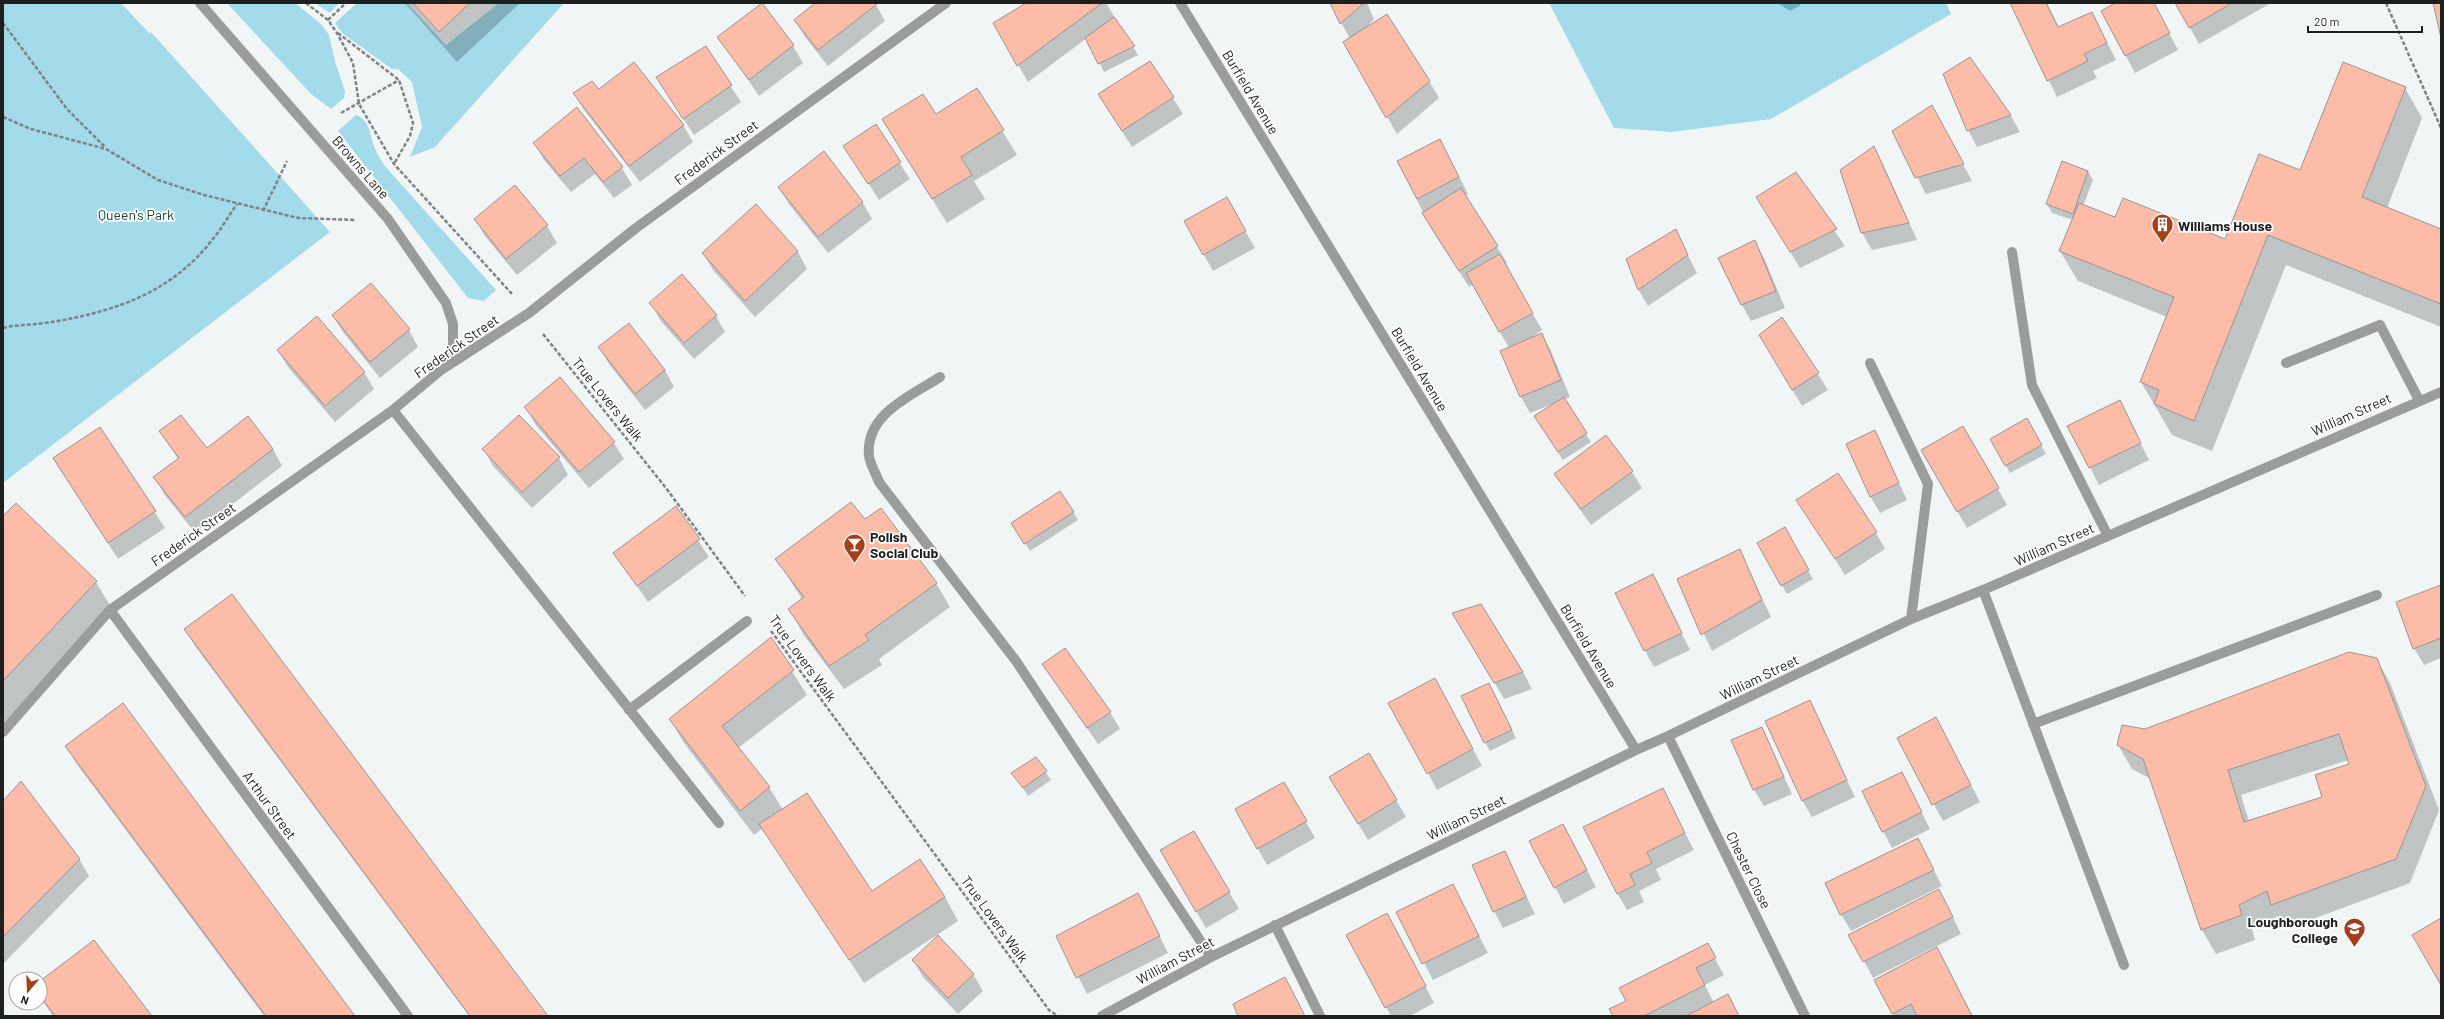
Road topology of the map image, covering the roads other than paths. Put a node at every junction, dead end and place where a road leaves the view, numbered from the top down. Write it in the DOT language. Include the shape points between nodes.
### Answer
graph roads {
  1 [pos="200,3"];
  2 [pos="946,3"];
  3 [pos="1180,3"];
  4 [pos="2012,252"];
  5 [pos="1870,363"];
  6 [pos="2286,363"];
  7 [pos="441,370"];
  8 [pos="940,377"];
  9 [pos="2441,392"];
  10 [pos="2419,400"];
  11 [pos="393,410"];
  12 [pos="2108,536"];
  13 [pos="1983,590"];
  14 [pos="2377,595"];
  15 [pos="110,610"];
  16 [pos="1911,619"];
  17 [pos="747,621"];
  18 [pos="629,710"];
  19 [pos="2033,724"];
  20 [pos="3,732"];
  21 [pos="1668,736"];
  22 [pos="1636,750"];
  23 [pos="719,823"];
  24 [pos="1275,925"];
  25 [pos="1211,956"];
  26 [pos="2124,965"];
  27 [pos="408,1016"];
  28 [pos="1102,1016"];
  29 [pos="1320,1016"];
  30 [pos="1805,1016"];
  1 -- 7 [label="street, Browns Lane" via="388,219 446,303 453,324 453,346"];
  2 -- 7 [label="street, Frederick Street" via="636,228 529,313"];
  3 -- 22 [label="street, Burfield Avenue"];
  4 -- 12 [label="street" via="2032,385"];
  5 -- 16 [label="street" via="1928,484"];
  6 -- 10 [label="street" via="2380,325"];
  7 -- 11 [label="street, Frederick Street"];
  8 -- 25 [label="street" via="887,411 872,430 869,439 869,458 879,482 1016,661"];
  9 -- 10 [label="street, William Street"];
  10 -- 12 [label="street, William Street"];
  11 -- 15 [label="street, Frederick Street"];
  11 -- 18 [label="street"];
  12 -- 13 [label="street, William Street"];
  13 -- 16 [label="street, William Street"];
  13 -- 19 [label="street"];
  14 -- 19 [label="street"];
  15 -- 20 [label="street, Frederick Street"];
  15 -- 27 [label="street, Arthur Street"];
  16 -- 21 [label="street, William Street"];
  17 -- 18 [label="street"];
  18 -- 23 [label="street"];
  19 -- 26 [label="street"];
  21 -- 22 [label="street, William Street"];
  21 -- 30 [label="street, Chester Close"];
  22 -- 24 [label="street, William Street"];
  24 -- 25 [label="street, William Street"];
  24 -- 29 [label="street"];
  25 -- 28 [label="street, William Street"];
}
